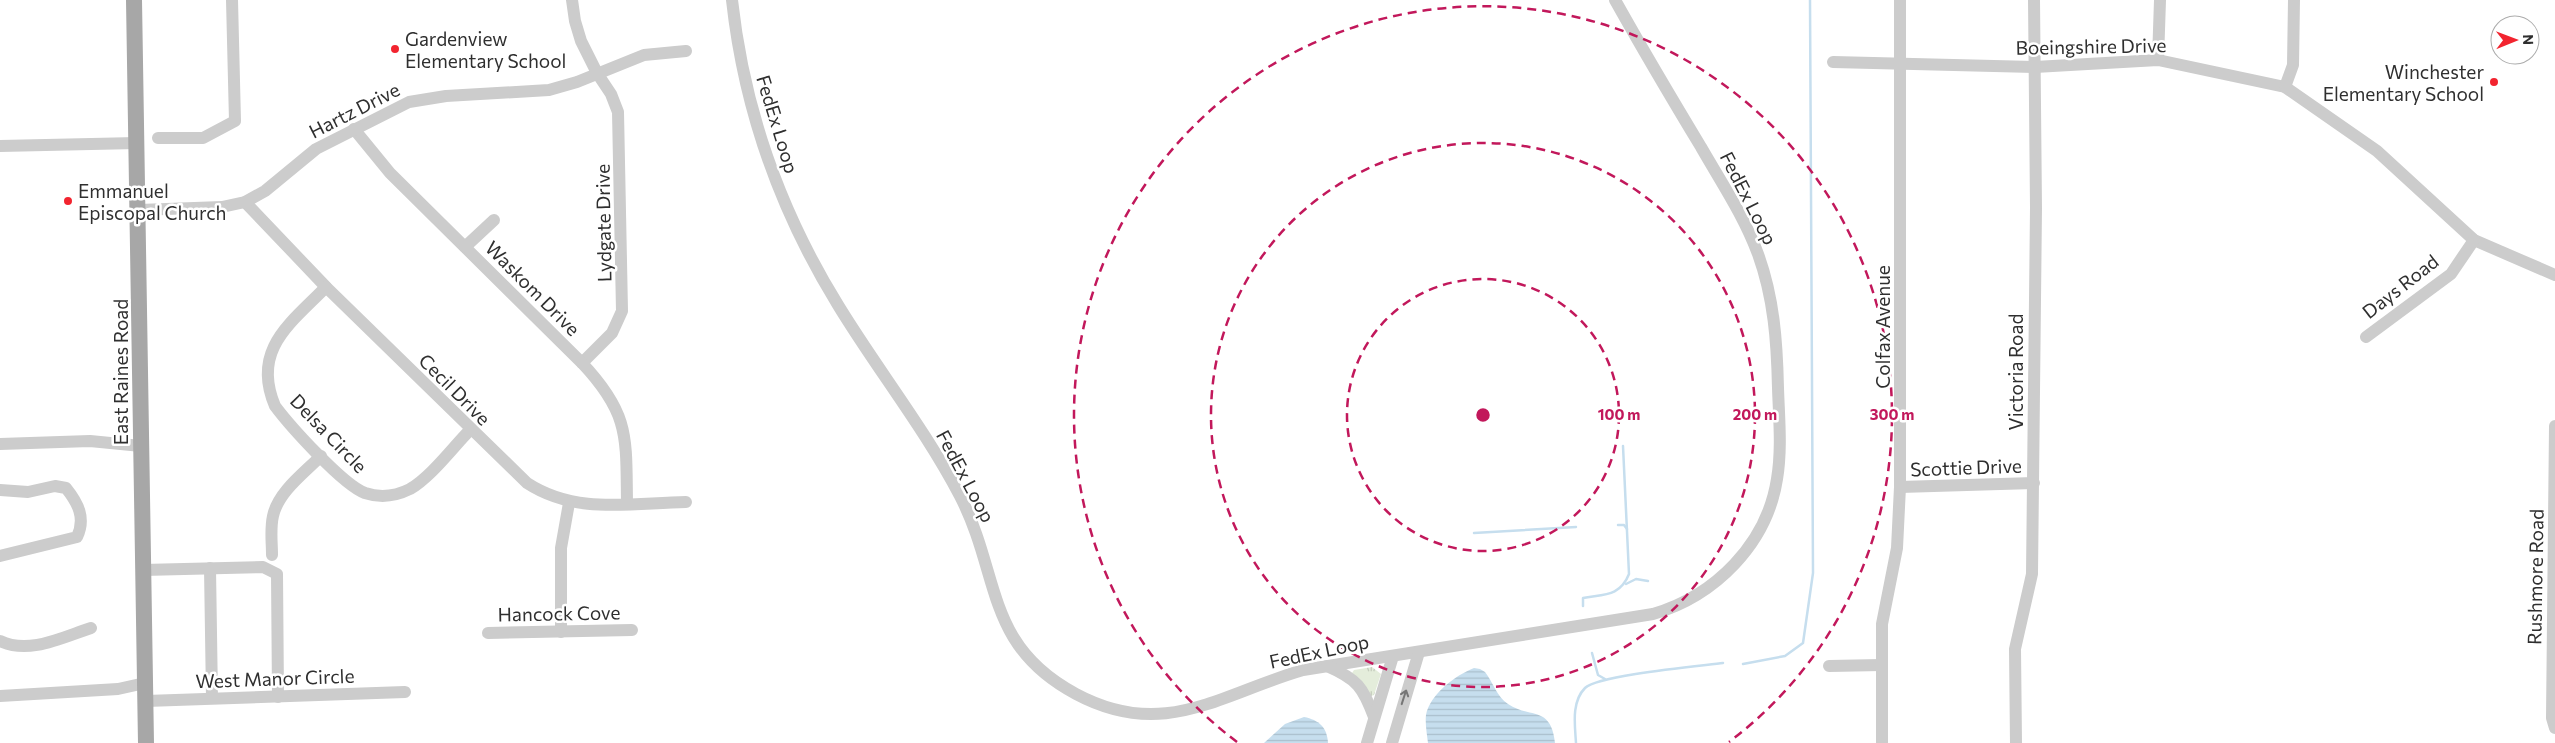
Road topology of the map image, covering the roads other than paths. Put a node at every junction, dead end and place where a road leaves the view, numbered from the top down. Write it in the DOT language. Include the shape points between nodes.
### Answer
graph roads {
  1 [pos="134,0"];
  2 [pos="232,0"];
  3 [pos="572,0"];
  4 [pos="732,0"];
  5 [pos="1615,0"];
  6 [pos="1900,0"];
  7 [pos="2034,0"];
  8 [pos="2160,0"];
  9 [pos="2294,0"];
  10 [pos="686,51"];
  11 [pos="2158,60"];
  12 [pos="1833,62"];
  13 [pos="1901,63"];
  14 [pos="2035,67"];
  15 [pos="597,73"];
  16 [pos="2285,87"];
  17 [pos="354,128"];
  18 [pos="158,138"];
  19 [pos="137,143"];
  20 [pos="0,146"];
  21 [pos="245,202"];
  22 [pos="139,210"];
  23 [pos="494,220"];
  24 [pos="2474,240"];
  25 [pos="465,247"];
  26 [pos="2555,276"];
  27 [pos="326,287"];
  28 [pos="2366,337"];
  29 [pos="582,363"];
  30 [pos="2555,426"];
  31 [pos="470,430"];
  32 [pos="0,444"];
  33 [pos="141,446"];
  34 [pos="321,456"];
  35 [pos="2034,484"];
  36 [pos="1900,487"];
  37 [pos="0,490"];
  38 [pos="686,502"];
  39 [pos="569,503"];
  40 [pos="627,503"];
  41 [pos="272,555"];
  42 [pos="0,556"];
  43 [pos="210,568"];
  44 [pos="143,570"];
  45 [pos="2554,618"];
  46 [pos="91,628"];
  47 [pos="632,630"];
  48 [pos="561,632"];
  49 [pos="488,633"];
  50 [pos="0,641"];
  51 [pos="1419,652"];
  52 [pos="1393,656"];
  53 [pos="1882,665"];
  54 [pos="1327,666"];
  55 [pos="1829,666"];
  56 [pos="146,683"];
  57 [pos="405,692"];
  58 [pos="0,696"];
  59 [pos="278,697"];
  60 [pos="212,698"];
  61 [pos="146,701"];
  62 [pos="1374,718"];
  63 [pos="2555,728"];
  64 [pos="146,743"];
  65 [pos="1367,743"];
  66 [pos="1392,743"];
  67 [pos="1882,743"];
  68 [pos="2016,743"];
  1 -- 19 [label="main road, East Raines Road"];
  2 -- 18 [label="street" via="235,121 203,138"];
  3 -- 15 [label="street, Lydgate Drive" via="578,31"];
  4 -- 54 [label="street, FedEx Loop" via="744,81 767,161 788,215 837,304 960,496 977,535 999,611 1022,650 1058,683 1076,694 1107,708 1145,714 1190,711 1220,702 1277,677"];
  5 -- 51 [label="street, FedEx Loop" via="1738,210 1758,254 1770,297 1776,338 1780,450 1773,497 1758,530 1739,559 1707,589 1679,604 1653,614"];
  6 -- 13 [label="street, Colfax Avenue"];
  7 -- 14 [label="street, Victoria Road"];
  8 -- 11 [label="street"];
  9 -- 16 [label="street" via="2293,65"];
  10 -- 15 [label="street, Hartz Drive" via="644,55"];
  11 -- 14 [label="street, Boeingshire Drive"];
  11 -- 16 [label="street, Boeingshire Drive"];
  12 -- 13 [label="street, Boeingshire Drive"];
  13 -- 14 [label="street, Boeingshire Drive"];
  13 -- 36 [label="street, Colfax Avenue"];
  14 -- 35 [label="street, Victoria Road"];
  15 -- 17 [label="street, Hartz Drive" via="562,87 536,92 421,99"];
  15 -- 29 [label="street, Lydgate Drive" via="611,94 619,122 623,303 617,325"];
  16 -- 24 [label="street, Boeingshire Drive" via="2377,151"];
  17 -- 21 [label="street, Hartz Drive" via="316,149 265,191"];
  17 -- 25 [label="street, Waskom Drive" via="390,173"];
  19 -- 20 [label="street"];
  19 -- 22 [label="main road, East Raines Road"];
  21 -- 22 [label="street, Hartz Drive"];
  21 -- 27 [label="street, Cecil Drive"];
  22 -- 33 [label="main road, East Raines Road"];
  23 -- 25 [label="street"];
  24 -- 26 [label="street, Boeingshire Drive"];
  24 -- 28 [label="street, Days Road" via="2451,274"];
  25 -- 29 [label="street, Waskom Drive"];
  27 -- 31 [label="street, Cecil Drive"];
  27 -- 34 [label="street, Delsa Circle" via="279,336 270,352 267,373 274,406"];
  29 -- 40 [label="street, Waskom Drive" via="607,391 619,414 625,440"];
  30 -- 45 [label="street, Rushmore Road"];
  31 -- 34 [label="street, Delsa Circle" via="416,485 392,495 373,495 356,489"];
  31 -- 39 [label="street, Cecil Drive" via="527,483"];
  32 -- 33 [label="street" via="90,441"];
  33 -- 44 [label="main road, East Raines Road"];
  34 -- 41 [label="street" via="276,507"];
  35 -- 36 [label="street, Scottie Drive"];
  35 -- 68 [label="street, Victoria Road" via="2032,574 2015,649"];
  36 -- 53 [label="street, Colfax Avenue" via="1897,548 1882,624"];
  37 -- 42 [label="street" via="28,492 55,486 66,488 80,509 82,526 77,537"];
  38 -- 40 [label="street, Cecil Drive"];
  39 -- 40 [label="street, Cecil Drive"];
  39 -- 48 [label="street" via="561,548"];
  43 -- 44 [label="street"];
  43 -- 59 [label="street" via="263,568 277,574"];
  43 -- 60 [label="street"];
  44 -- 56 [label="main road, East Raines Road"];
  45 -- 63 [label="street, Rushmore Road" via="2552,718"];
  46 -- 50 [label="street" via="34,645 12,647"];
  47 -- 48 [label="street, Hancock Cove"];
  48 -- 49 [label="street, Hancock Cove"];
  51 -- 52 [label="street, FedEx Loop"];
  66 -- 51 [label="street, one-way"];
  52 -- 54 [label="street, FedEx Loop"];
  52 -- 62 [label="street"];
  53 -- 55 [label="street"];
  53 -- 67 [label="street, Colfax Avenue"];
  54 -- 62 [label="street" via="1359,684"];
  56 -- 58 [label="street" via="118,689"];
  56 -- 61 [label="main road, East Raines Road"];
  57 -- 59 [label="street, West Manor Circle"];
  59 -- 60 [label="street, West Manor Circle"];
  60 -- 61 [label="street, West Manor Circle"];
  61 -- 64 [label="main road, East Raines Road"];
  62 -- 65 [label="street"];
}
